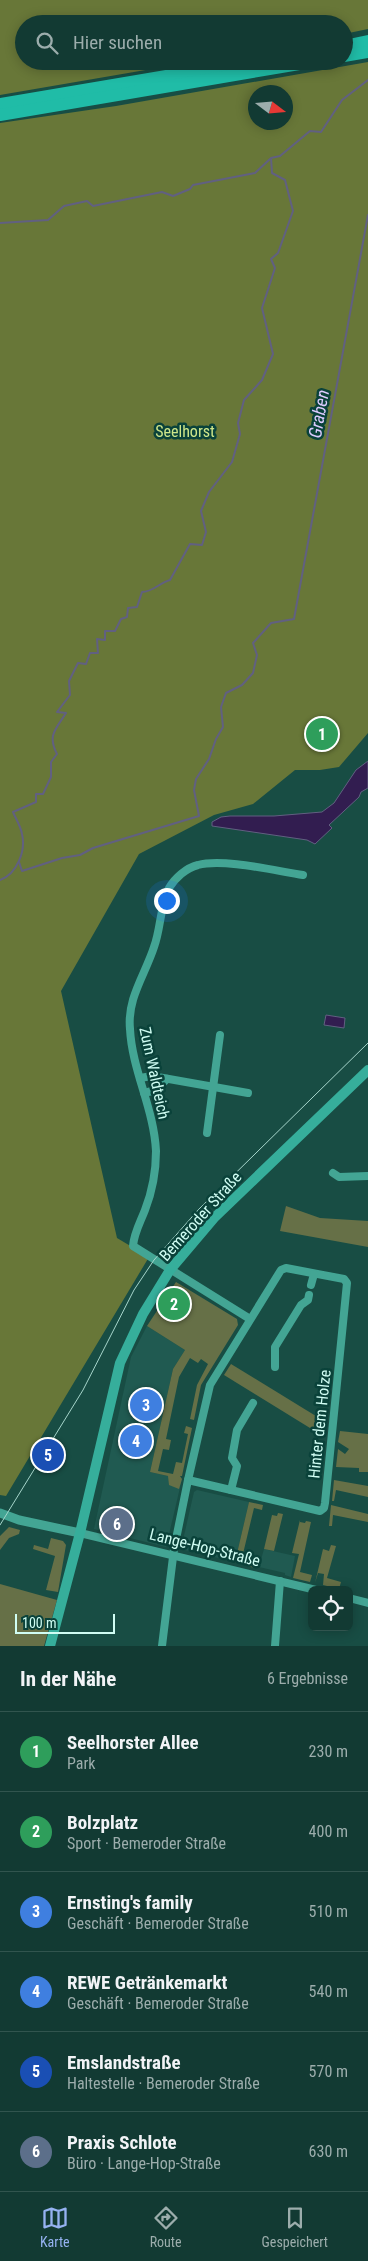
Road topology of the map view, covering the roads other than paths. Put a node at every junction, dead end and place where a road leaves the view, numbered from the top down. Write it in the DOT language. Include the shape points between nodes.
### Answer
graph roads {
  1 [pos="368,42"];
  2 [pos="353,44"];
  3 [pos="368,52"];
  4 [pos="353,54"];
  5 [pos="202,70"];
  6 [pos="264,70"];
  7 [pos="0,104"];
  8 [pos="0,115"];
  9 [pos="303,875"];
  10 [pos="220,1035"];
  11 [pos="368,1070"];
  12 [pos="140,1078"];
  13 [pos="166,1079"];
  14 [pos="213,1085"];
  15 [pos="144,1092"];
  16 [pos="248,1093"];
  17 [pos="207,1133"];
  18 [pos="333,1173"];
  19 [pos="368,1176"];
  20 [pos="170,1270"];
  21 [pos="314,1274"];
  22 [pos="311,1285"];
  23 [pos="309,1295"];
  24 [pos="250,1319"];
  25 [pos="275,1367"];
  26 [pos="253,1403"];
  27 [pos="188,1480"];
  28 [pos="231,1490"];
  29 [pos="0,1513"];
  30 [pos="80,1533"];
  31 [pos="173,1555"];
  32 [pos="280,1581"];
  33 [pos="308,1588"];
  34 [pos="353,1599"];
  35 [pos="368,1603"];
  36 [pos="50,1646"];
  37 [pos="162,1646"];
  38 [pos="274,1646"];
  1 -- 2 [label="highway"];
  3 -- 4 [label="highway"];
  5 -- 7 [label="highway"];
  6 -- 8 [label="highway"];
  9 -- 12 [label="street, Zum Waldteich" via="207,863 196,865 176,878 165,899 156,943 134,993 130,1011 130,1030"];
  10 -- 14 [label="street"];
  11 -- 20 [label="main road, Bemeroder Straße" via="225,1206"];
  12 -- 13 [label="street"];
  12 -- 15 [label="street, Zum Waldteich"];
  13 -- 14 [label="street"];
  13 -- 15 [label="street" via="156,1090"];
  14 -- 16 [label="street"];
  14 -- 17 [label="street"];
  15 -- 20 [label="street, Zum Waldteich" via="154,1137 155,1167 149,1198 134,1234 133,1246"];
  18 -- 19 [label="street" via="339,1177"];
  20 -- 24 [label="street"];
  20 -- 30 [label="main road, Bemeroder Straße" via="121,1358"];
  21 -- 22 [label="street"];
  21 -- 24 [label="street, Hinter dem Holze" via="282,1269"];
  21 -- 28 [label="street, Hinter dem Holze" via="344,1279 347,1284 324,1507 317,1511"];
  23 -- 25 [label="street" via="275,1347"];
  24 -- 27 [label="street, Hinter dem Holze" via="210,1385"];
  26 -- 28 [label="street" via="238,1430 232,1458 237,1466"];
  27 -- 28 [label="street, Hinter dem Holze"];
  27 -- 31 [label="street, Hinter dem Holze"];
  29 -- 30 [label="street, Lange-Hop-Straße"];
  30 -- 31 [label="street, Lange-Hop-Straße"];
  30 -- 36 [label="main road, Bemeroder Straße"];
  31 -- 32 [label="street, Lange-Hop-Straße"];
  31 -- 37 [label="street, Hinter dem Holze"];
  32 -- 33 [label="street, Lange-Hop-Straße"];
  32 -- 38 [label="street"];
  34 -- 35 [label="street"];
}
